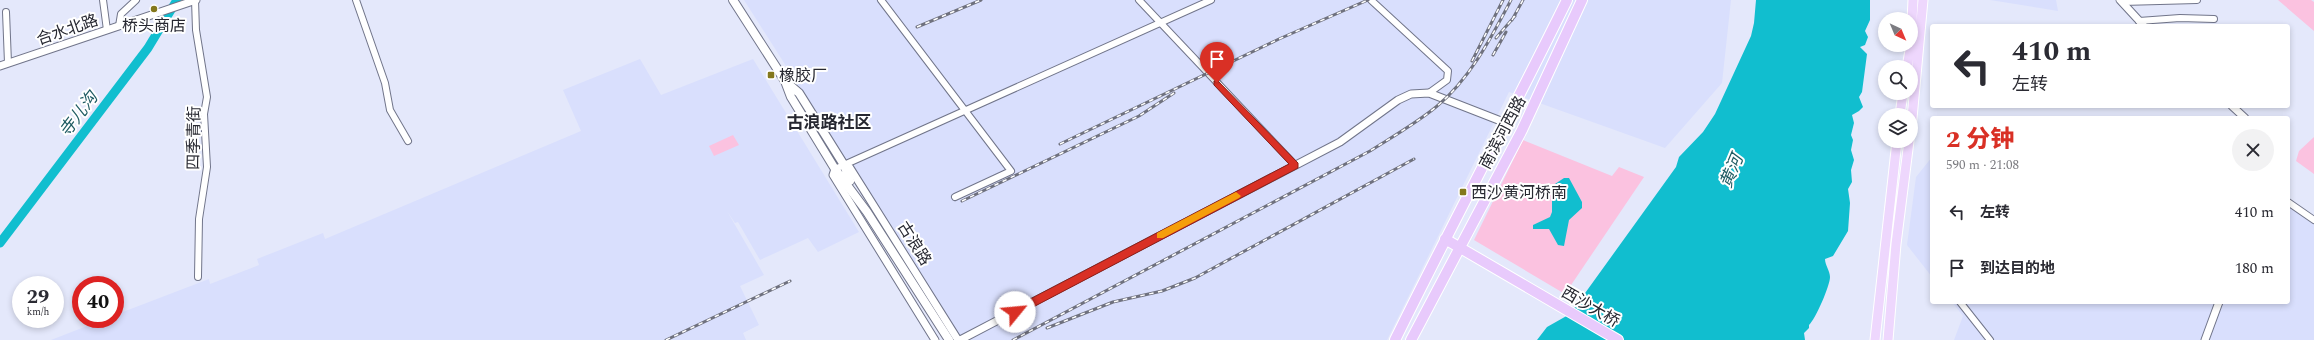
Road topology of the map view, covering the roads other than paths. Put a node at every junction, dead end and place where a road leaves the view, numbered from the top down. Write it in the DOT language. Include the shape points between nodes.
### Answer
graph roads {
  1 [pos="103,0"];
  2 [pos="136,0"];
  3 [pos="196,0"];
  4 [pos="356,0"];
  5 [pos="733,0"];
  6 [pos="882,0"];
  7 [pos="1139,0"];
  8 [pos="1211,0"];
  9 [pos="1371,0"];
  10 [pos="1567,0"];
  11 [pos="1582,0"];
  12 [pos="1913,0"];
  13 [pos="1923,0"];
  14 [pos="2197,0"];
  15 [pos="2121,1"];
  16 [pos="6,12"];
  17 [pos="1915,12"];
  18 [pos="2214,19"];
  19 [pos="1161,23"];
  20 [pos="1918,24"];
  21 [pos="2142,24"];
  22 [pos="119,26"];
  23 [pos="107,30"];
  24 [pos="1916,52"];
  25 [pos="8,63"];
  26 [pos="0,66"];
  27 [pos="784,81"];
  28 [pos="1428,93"];
  29 [pos="1913,108"];
  30 [pos="2234,108"];
  31 [pos="966,111"];
  32 [pos="2243,116"];
  33 [pos="1506,124"];
  34 [pos="408,141"];
  35 [pos="1896,148"];
  36 [pos="1909,148"];
  37 [pos="844,165"];
  38 [pos="1295,165"];
  39 [pos="835,169"];
  40 [pos="955,197"];
  41 [pos="2290,203"];
  42 [pos="867,212"];
  43 [pos="2314,220"];
  44 [pos="1444,239"];
  45 [pos="1458,246"];
  46 [pos="198,277"];
  47 [pos="1962,304"];
  48 [pos="2218,304"];
  49 [pos="1875,337"];
  50 [pos="1888,339"];
  51 [pos="935,340"];
  52 [pos="949,340"];
  53 [pos="959,340"];
  54 [pos="1395,340"];
  55 [pos="1411,340"];
  56 [pos="1618,340"];
  57 [pos="1990,340"];
  58 [pos="2206,340"];
  1 -- 23 [label="street"];
  2 -- 22 [label="street" via="121,14"];
  3 -- 22 [label="street, 合水北路"];
  3 -- 46 [label="street, 四季青街" via="196,30 207,97 204,114 207,167 199,219"];
  4 -- 34 [label="street" via="385,82 390,110"];
  5 -- 27 [label="main road, 古浪路"];
  6 -- 31 [label="street"];
  7 -- 19 [label="street"];
  8 -- 19 [label="street"];
  9 -- 28 [label="street" via="1448,71 1447,80"];
  10 -- 33 [label="highway, 南滨河西路"];
  11 -- 45 [label="highway, 南滨河西路" via="1522,131"];
  12 -- 17 [label="main road"];
  13 -- 20 [label="main road"];
  14 -- 15 [label="street"];
  15 -- 21 [label="street"];
  16 -- 25 [label="street"];
  18 -- 21 [label="street" via="2180,18"];
  19 -- 31 [label="street"];
  19 -- 38 [label="street"];
  22 -- 23 [label="street, 合水北路"];
  23 -- 25 [label="street, 合水北路"];
  24 -- 29 [label="main road"];
  25 -- 26 [label="street, 合水北路"];
  27 -- 37 [label="main road, 古浪路" via="799,93"];
  27 -- 39 [label="main road, 古浪路"];
  28 -- 33 [label="street"];
  28 -- 38 [label="street" via="1420,92 1405,96 1357,131"];
  30 -- 32 [label="street"];
  31 -- 37 [label="street"];
  31 -- 40 [label="street" via="1011,170"];
  33 -- 44 [label="highway, 南滨河西路"];
  35 -- 49 [label="main road"];
  36 -- 50 [label="main road" via="1896,244"];
  37 -- 39 [label="street"];
  37 -- 42 [label="main road, 古浪路" via="844,171"];
  37 -- 53 [label="street, 古浪路" via="850,168"];
  38 -- 53 [label="street"];
  39 -- 42 [label="main road, 古浪路"];
  39 -- 51 [label="street, 古浪路" via="833,175"];
  41 -- 43 [label="street"];
  42 -- 52 [label="main road, 古浪路"];
  44 -- 45 [label="highway, 西沙大桥"];
  44 -- 54 [label="highway"];
  45 -- 55 [label="highway, 南滨河西路"];
  45 -- 56 [label="highway, 西沙大桥"];
  47 -- 57 [label="street"];
  48 -- 58 [label="street"];
}
